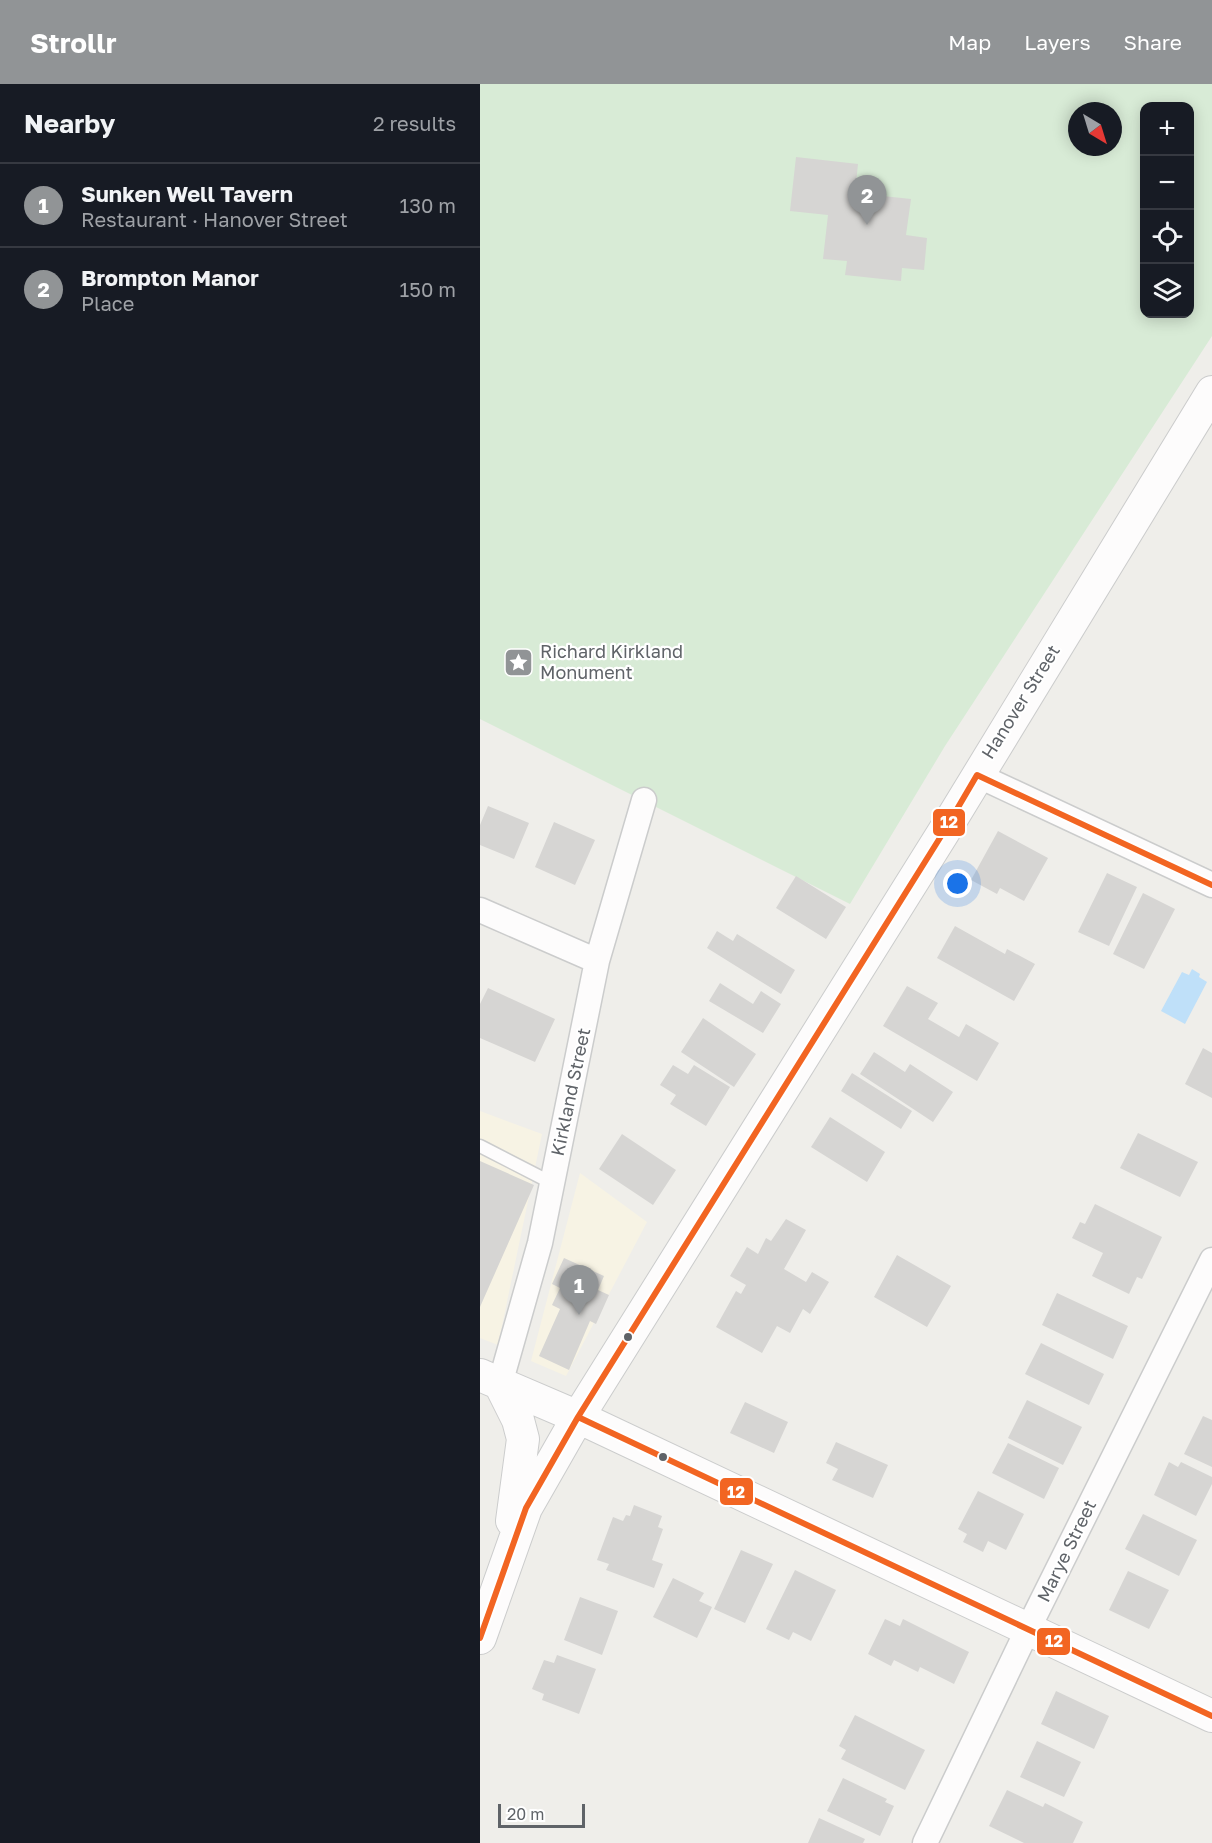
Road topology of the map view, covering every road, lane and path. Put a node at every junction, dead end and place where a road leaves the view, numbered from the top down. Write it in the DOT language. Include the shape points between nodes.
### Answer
graph roads {
  1 [pos="1212,392"];
  2 [pos="977,775"];
  3 [pos="644,800"];
  4 [pos="1212,885"];
  5 [pos="480,910"];
  6 [pos="597,961"];
  7 [pos="480,1146"];
  8 [pos="552,1183"];
  9 [pos="1212,1260"];
  10 [pos="490,1380"];
  11 [pos="578,1417"];
  12 [pos="507,1561"];
  13 [pos="1028,1629"];
  14 [pos="480,1638"];
  15 [pos="1212,1716"];
  16 [pos="925,1843"];
  1 -- 2 [label="street, Hanover Street"];
  2 -- 4 [label="street"];
  2 -- 11 [label="street, Hanover Street"];
  3 -- 6 [label="street, Kirkland Street"];
  5 -- 6 [label="street"];
  6 -- 8 [label="street, Kirkland Street"];
  7 -- 8 [label="lane"];
  8 -- 10 [label="street, Kirkland Street" via="540,1243"];
  9 -- 13 [label="street, Marye Street"];
  10 -- 11 [label="street"];
  10 -- 12 [label="street" via="518,1420 523,1439"];
  11 -- 12 [label="street, Hanover Street" via="526,1508"];
  11 -- 13 [label="street"];
  12 -- 14 [label="street, Hanover Street"];
  13 -- 15 [label="street"];
  13 -- 16 [label="street, Marye Street"];
}
